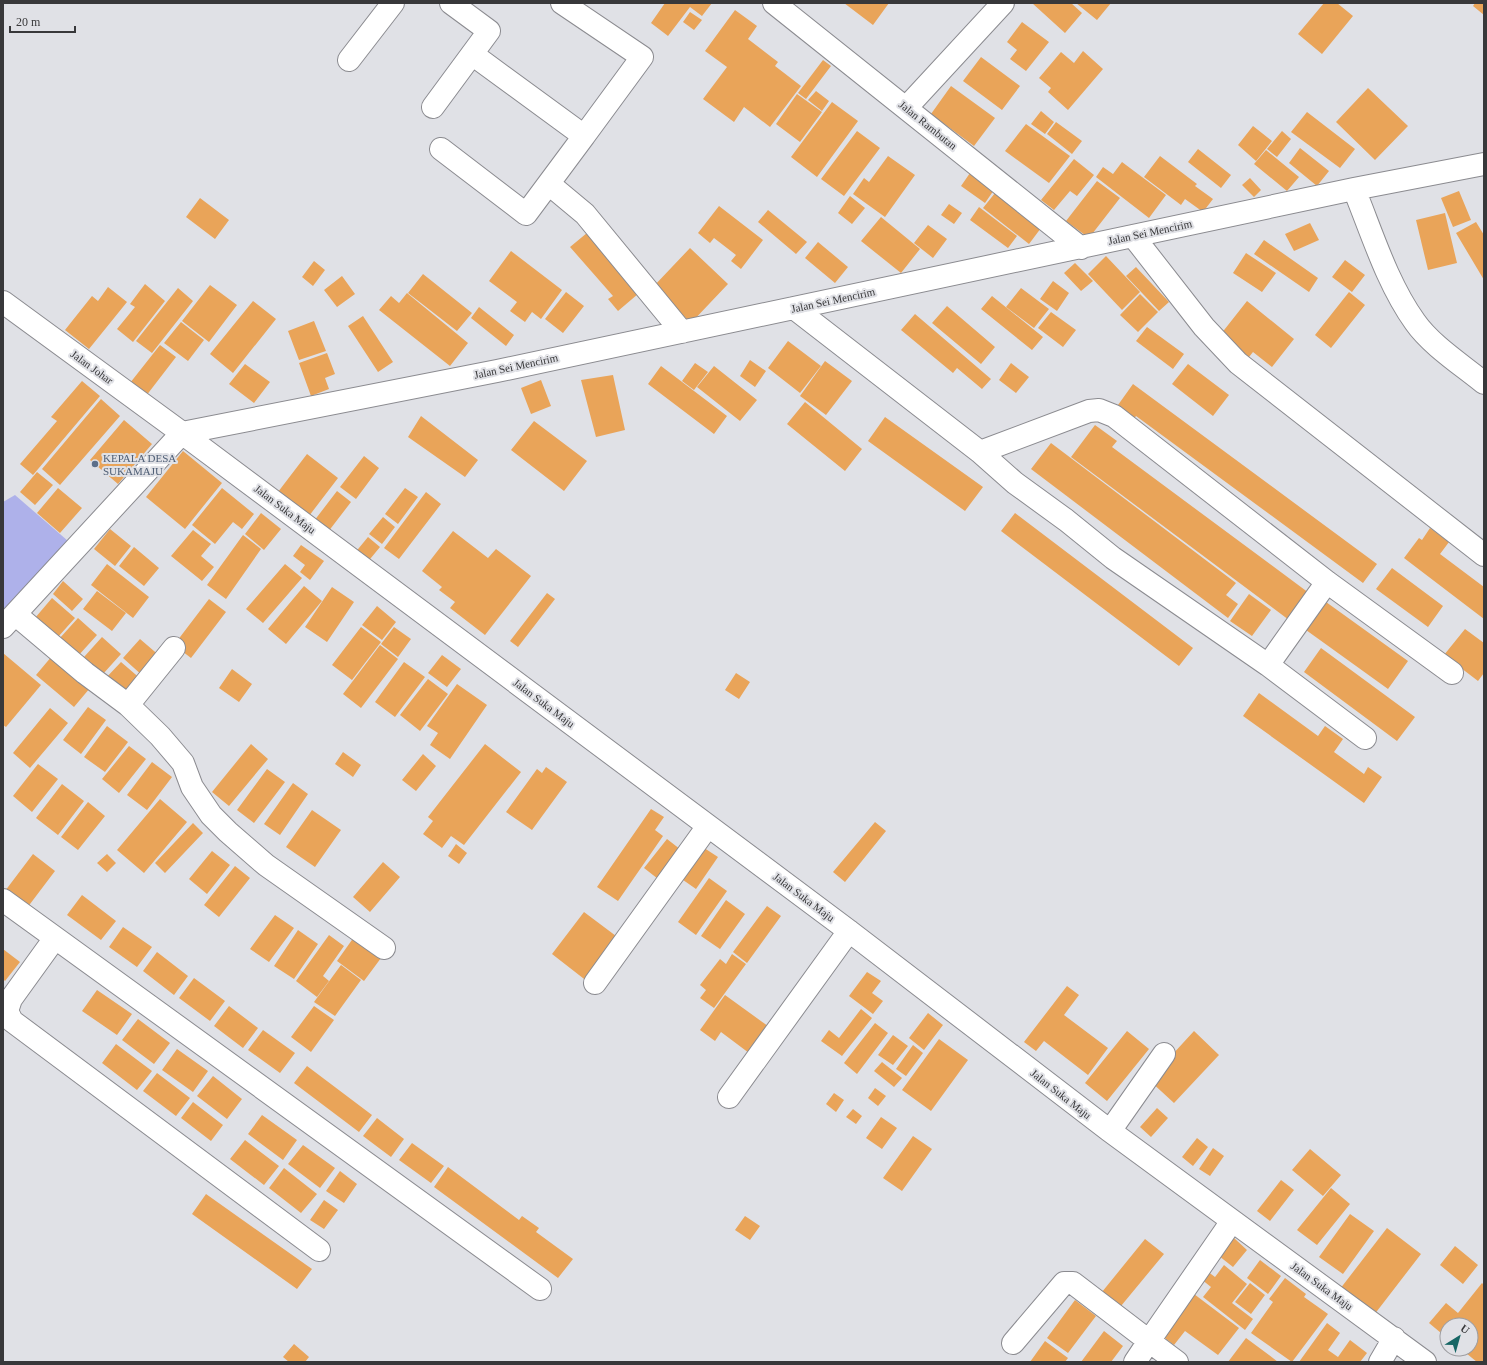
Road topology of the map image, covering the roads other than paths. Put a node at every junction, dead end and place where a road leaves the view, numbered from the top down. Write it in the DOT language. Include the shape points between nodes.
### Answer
graph roads {
  1 [pos="393,3"];
  2 [pos="451,3"];
  3 [pos="562,3"];
  4 [pos="774,3"];
  5 [pos="1003,3"];
  6 [pos="472,54"];
  7 [pos="349,60"];
  8 [pos="433,107"];
  9 [pos="906,108"];
  10 [pos="584,136"];
  11 [pos="441,149"];
  12 [pos="1484,164"];
  13 [pos="549,184"];
  14 [pos="1354,189"];
  15 [pos="1133,236"];
  16 [pos="1081,248"];
  17 [pos="3,302"];
  18 [pos="794,308"];
  19 [pos="682,332"];
  20 [pos="1484,383"];
  21 [pos="182,433"];
  22 [pos="980,452"];
  23 [pos="1484,555"];
  24 [pos="1327,582"];
  25 [pos="9,621"];
  26 [pos="174,648"];
  27 [pos="1268,665"];
  28 [pos="1452,674"];
  29 [pos="128,705"];
  30 [pos="1365,738"];
  31 [pos="708,826"];
  32 [pos="3,900"];
  33 [pos="849,931"];
  34 [pos="55,938"];
  35 [pos="384,948"];
  36 [pos="595,983"];
  37 [pos="1164,1054"];
  38 [pos="729,1097"];
  39 [pos="1110,1131"];
  40 [pos="1232,1221"];
  41 [pos="320,1250"];
  42 [pos="540,1290"];
  43 [pos="1394,1338"];
  44 [pos="1149,1342"];
  45 [pos="1014,1343"];
  46 [pos="1135,1362"];
  47 [pos="1177,1362"];
  48 [pos="1380,1362"];
  49 [pos="1425,1362"];
  1 -- 7 [label="street"];
  2 -- 6 [label="street" via="489,32"];
  3 -- 10 [label="street" via="642,57"];
  4 -- 9 [label="street, Jalan Rambutan"];
  5 -- 9 [label="street"];
  6 -- 8 [label="street"];
  6 -- 10 [label="street"];
  9 -- 16 [label="street, Jalan Rambutan"];
  10 -- 13 [label="street"];
  11 -- 13 [label="street" via="526,214"];
  12 -- 14 [label="street, Jalan Sei Mencirim"];
  13 -- 19 [label="street" via="585,214"];
  14 -- 15 [label="street, Jalan Sei Mencirim"];
  14 -- 20 [label="street" via="1398,294 1416,324 1438,346"];
  15 -- 16 [label="street, Jalan Sei Mencirim"];
  15 -- 23 [label="street" via="1204,327 1238,363"];
  16 -- 18 [label="street, Jalan Sei Mencirim"];
  17 -- 21 [label="street, Jalan Johar"];
  18 -- 19 [label="street, Jalan Sei Mencirim"];
  18 -- 22 [label="street"];
  19 -- 21 [label="street, Jalan Sei Mencirim"];
  21 -- 25 [label="street"];
  21 -- 31 [label="street, Jalan Suka Maju"];
  22 -- 24 [label="street" via="1089,410 1099,410 1114,416"];
  22 -- 27 [label="street" via="1015,483 1113,558"];
  24 -- 27 [label="street"];
  24 -- 28 [label="street"];
  25 -- 29 [label="street"];
  26 -- 29 [label="street"];
  27 -- 30 [label="street"];
  29 -- 35 [label="street" via="183,763 192,787 211,815 228,832 266,865"];
  31 -- 33 [label="street, Jalan Suka Maju"];
  31 -- 36 [label="street"];
  32 -- 34 [label="street"];
  33 -- 38 [label="street"];
  33 -- 39 [label="street, Jalan Suka Maju"];
  34 -- 41 [label="street" via="11,999 7,1011 12,1021"];
  34 -- 42 [label="street"];
  37 -- 39 [label="street"];
  39 -- 40 [label="street, Jalan Suka Maju"];
  40 -- 43 [label="street, Jalan Suka Maju"];
  40 -- 44 [label="street"];
  43 -- 48 [label="street"];
  43 -- 49 [label="street, Jalan Suka Maju"];
  44 -- 45 [label="street" via="1073,1283 1068,1282 1064,1283"];
  44 -- 46 [label="street"];
  44 -- 47 [label="street"];
}
